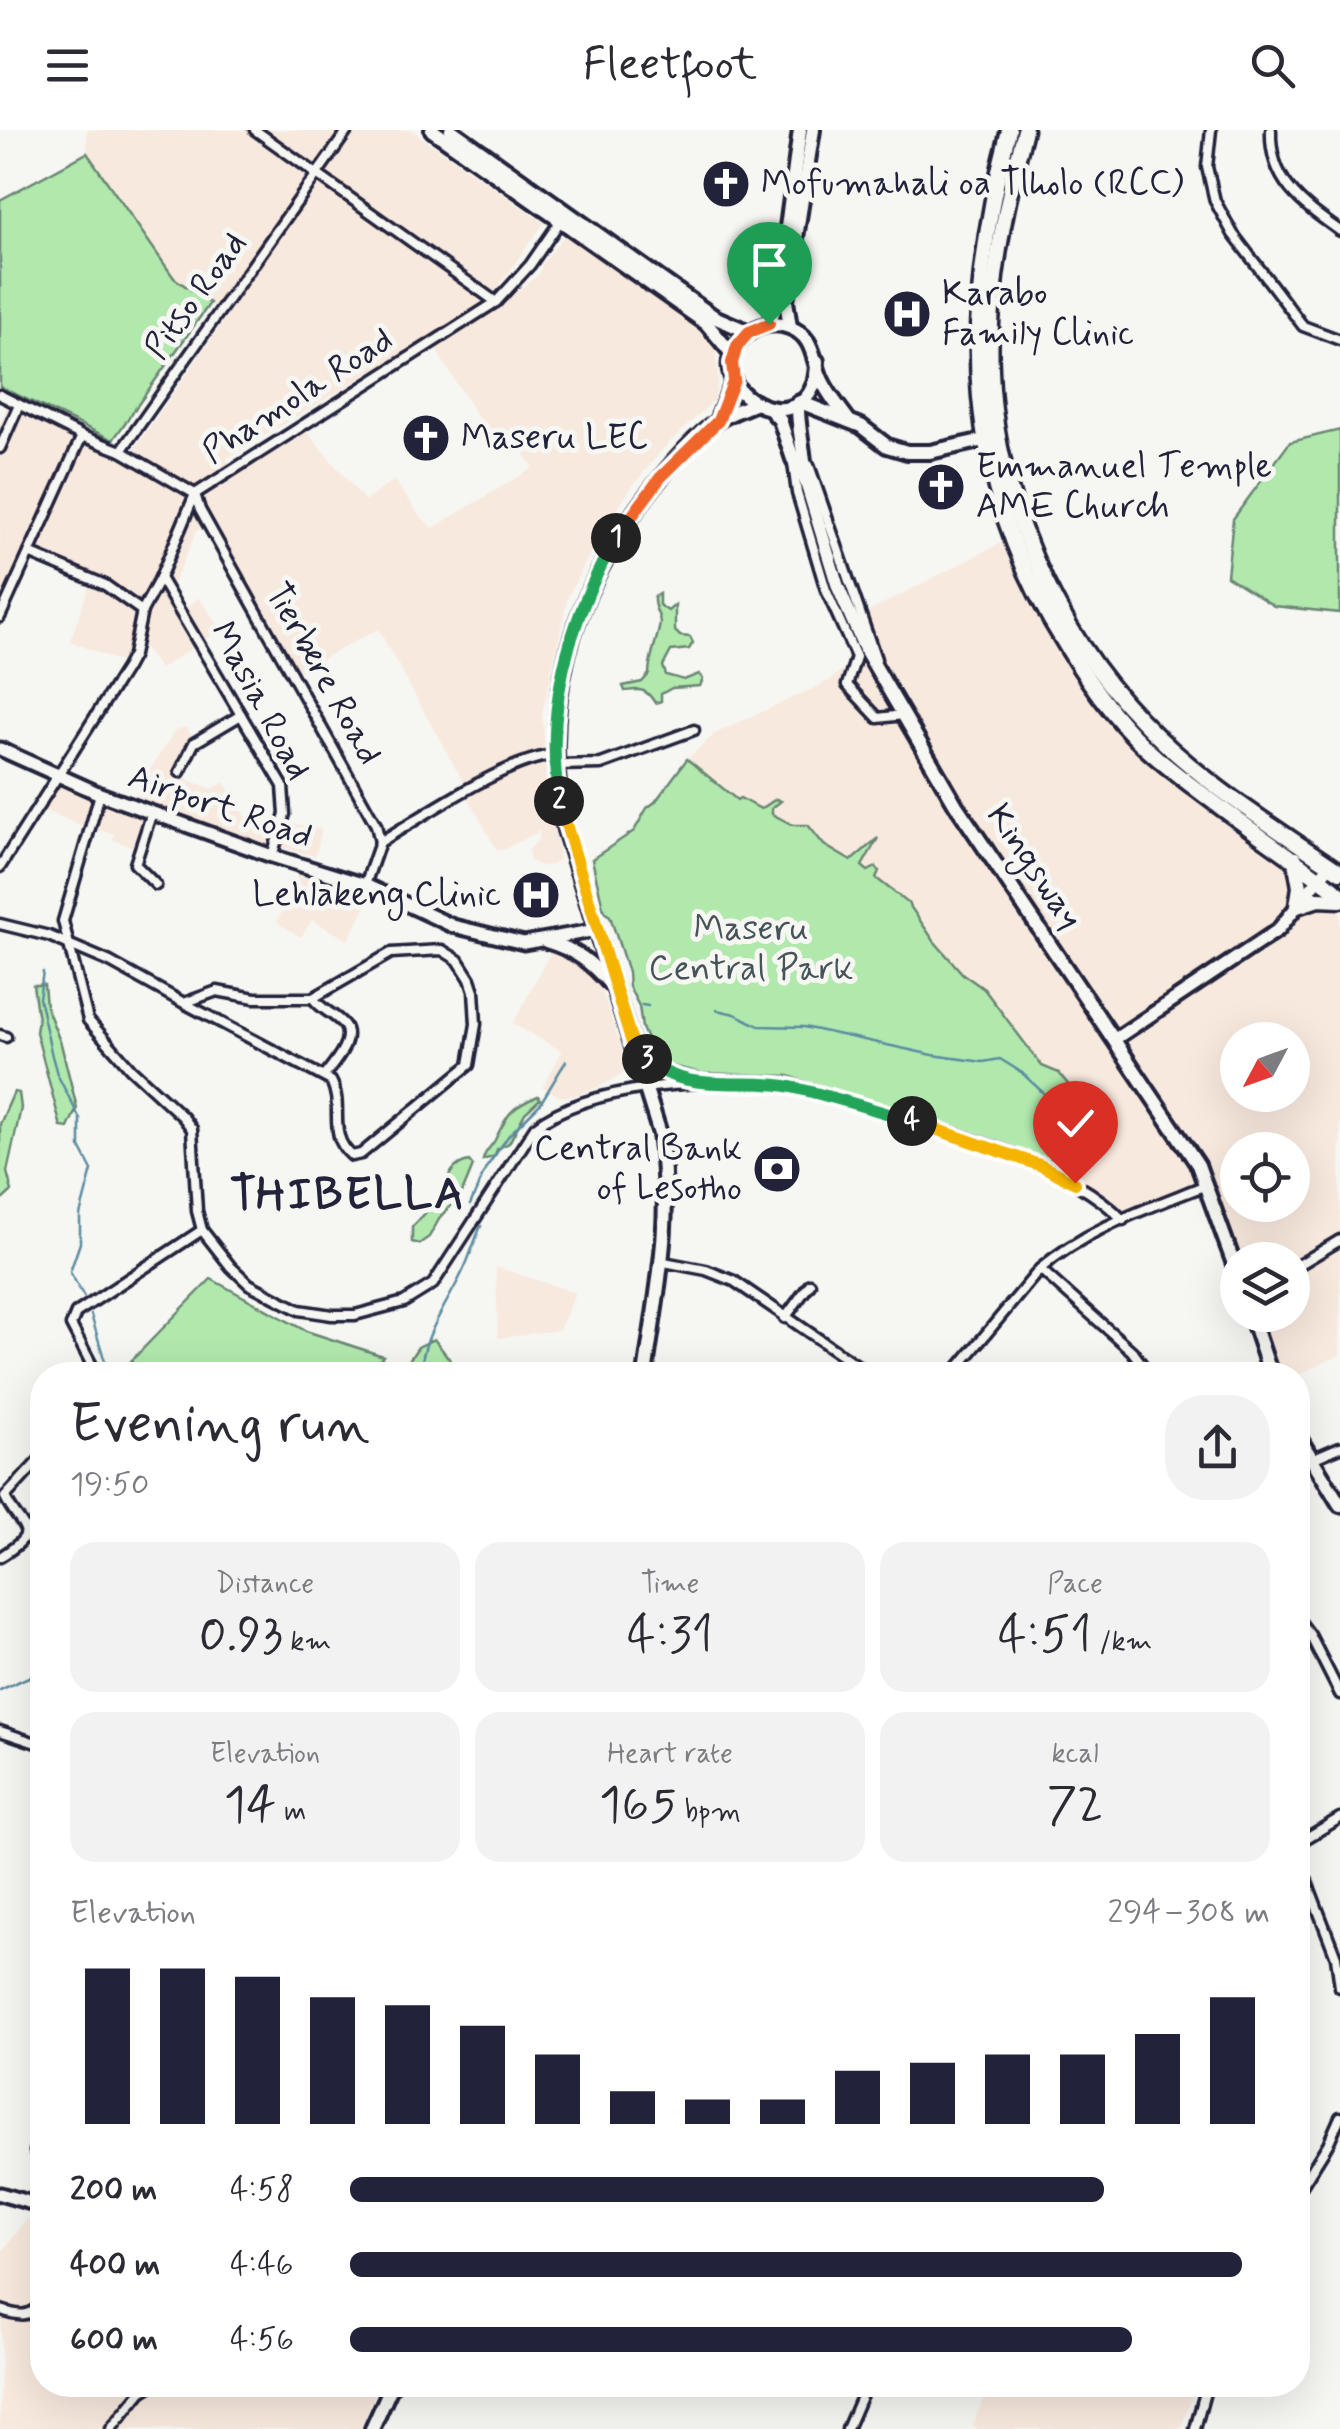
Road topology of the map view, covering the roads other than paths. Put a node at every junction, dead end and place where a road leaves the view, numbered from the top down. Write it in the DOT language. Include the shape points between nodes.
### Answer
graph roads {
  1 [pos="255,130"];
  2 [pos="348,130"];
  3 [pos="432,130"];
  4 [pos="450,130"];
  5 [pos="800,130"];
  6 [pos="813,130"];
  7 [pos="1009,130"];
  8 [pos="1025,130"];
  9 [pos="1210,130"];
  10 [pos="1271,130"];
  11 [pos="318,174"];
  12 [pos="561,220"];
  13 [pos="1340,230"];
  14 [pos="496,302"];
  15 [pos="769,324"];
  16 [pos="790,327"];
  17 [pos="749,332"];
  18 [pos="1340,340"];
  19 [pos="733,355"];
  20 [pos="817,361"];
  21 [pos="734,380"];
  22 [pos="0,396"];
  23 [pos="754,404"];
  24 [pos="801,404"];
  25 [pos="20,405"];
  26 [pos="770,410"];
  27 [pos="718,421"];
  28 [pos="849,421"];
  29 [pos="82,436"];
  30 [pos="992,438"];
  31 [pos="0,448"];
  32 [pos="120,450"];
  33 [pos="799,458"];
  34 [pos="195,494"];
  35 [pos="29,553"];
  36 [pos="160,578"];
  37 [pos="142,610"];
  38 [pos="0,617"];
  39 [pos="882,680"];
  40 [pos="242,715"];
  41 [pos="903,715"];
  42 [pos="694,730"];
  43 [pos="0,749"];
  44 [pos="555,760"];
  45 [pos="180,772"];
  46 [pos="58,774"];
  47 [pos="100,794"];
  48 [pos="152,812"];
  49 [pos="380,842"];
  50 [pos="272,856"];
  51 [pos="1295,859"];
  52 [pos="0,867"];
  53 [pos="1335,869"];
  54 [pos="1320,879"];
  55 [pos="156,884"];
  56 [pos="365,885"];
  57 [pos="1340,897"];
  58 [pos="1298,906"];
  59 [pos="0,924"];
  60 [pos="597,930"];
  61 [pos="546,941"];
  62 [pos="69,946"];
  63 [pos="616,991"];
  64 [pos="313,998"];
  65 [pos="184,1003"];
  66 [pos="1115,1039"];
  67 [pos="632,1043"];
  68 [pos="324,1076"];
  69 [pos="702,1082"];
  70 [pos="645,1090"];
  71 [pos="1206,1185"];
  72 [pos="1123,1220"];
  73 [pos="202,1230"];
  74 [pos="1340,1240"];
  75 [pos="1226,1242"];
  76 [pos="1310,1258"];
  77 [pos="664,1262"];
  78 [pos="1040,1269"];
  79 [pos="810,1284"];
  80 [pos="785,1318"];
  81 [pos="1256,1332"];
  82 [pos="90,1362"];
  83 [pos="647,1362"];
  84 [pos="851,1362"];
  85 [pos="963,1362"];
  86 [pos="1140,1362"];
  87 [pos="1266,1362"];
  88 [pos="1340,1448"];
  89 [pos="1311,1459"];
  90 [pos="30,1470"];
  91 [pos="1340,1505"];
  92 [pos="0,1557"];
  93 [pos="1310,1641"];
  94 [pos="1340,1668"];
  95 [pos="1331,1674"];
  96 [pos="1340,1694"];
  97 [pos="0,1731"];
  98 [pos="30,1740"];
  99 [pos="1340,1818"];
  100 [pos="1310,1835"];
  101 [pos="1310,1889"];
  102 [pos="1340,1987"];
  103 [pos="1340,2117"];
  104 [pos="1310,2173"];
  105 [pos="0,2194"];
  106 [pos="30,2203"];
  107 [pos="1,2310"];
  108 [pos="30,2314"];
  109 [pos="137,2397"];
  110 [pos="388,2397"];
  111 [pos="861,2397"];
  112 [pos="1204,2397"];
  113 [pos="377,2427"];
  114 [pos="112,2429"];
  115 [pos="847,2429"];
  116 [pos="1195,2429"];
  1 -- 11 [label="street"];
  2 -- 11 [label="street, Pitso Road"];
  3 -- 12 [label="main road"];
  4 -- 17 [label="main road" via="714,317"];
  5 -- 15 [label="main road"];
  6 -- 16 [label="main road" via="786,301"];
  7 -- 30 [label="highway" via="982,256 976,334"];
  8 -- 30 [label="highway" via="993,298"];
  9 -- 18 [label="street" via="1207,168 1234,234 1303,326"];
  10 -- 13 [label="street" via="1280,178 1302,204"];
  11 -- 14 [label="street"];
  11 -- 32 [label="street, Pitso Road"];
  12 -- 14 [label="street, Phamola Road"];
  12 -- 19 [label="main road" via="706,323"];
  14 -- 34 [label="street, Phamola Road"];
  15 -- 16 [label="main road"];
  15 -- 17 [label="main road"];
  16 -- 20 [label="main road" via="803,335"];
  17 -- 19 [label="main road"];
  19 -- 21 [label="main road"];
  20 -- 24 [label="main road" via="814,384"];
  20 -- 28 [label="main road"];
  21 -- 23 [label="main road"];
  21 -- 27 [label="main road"];
  22 -- 25 [label="street"];
  23 -- 26 [label="main road"];
  23 -- 27 [label="main road"];
  24 -- 26 [label="main road"];
  24 -- 28 [label="main road"];
  24 -- 33 [label="main road, Kingsway"];
  25 -- 29 [label="street"];
  25 -- 31 [label="street"];
  26 -- 33 [label="main road, Kingsway"];
  27 -- 44 [label="main road" via="660,478 601,564 572,629"];
  28 -- 30 [label="main road" via="907,452"];
  29 -- 32 [label="street"];
  29 -- 35 [label="street"];
  30 -- 51 [label="highway" via="996,495 1023,568 1103,701 1156,758"];
  30 -- 53 [label="highway" via="1042,574 1114,691 1215,786"];
  32 -- 34 [label="street"];
  33 -- 39 [label="street"];
  33 -- 39 [label="main road, Kingsway" via="838,588"];
  33 -- 41 [label="street" via="798,494 826,590 856,657 846,686 878,718"];
  34 -- 36 [label="street, Phamola Road"];
  34 -- 49 [label="street, Tierbere Road"];
  35 -- 37 [label="street" via="106,585"];
  35 -- 38 [label="street"];
  36 -- 37 [label="street, Phamola Road"];
  36 -- 40 [label="street, Masia Road"];
  37 -- 46 [label="street, Phamola Road" via="126,668"];
  39 -- 41 [label="main road, Kingsway"];
  40 -- 45 [label="street" via="194,744"];
  40 -- 50 [label="street, Masia Road" via="283,786 285,814"];
  41 -- 66 [label="main road, Kingsway" via="986,851"];
  42 -- 44 [label="street" via="602,764"];
  43 -- 46 [label="main road, Airport Road"];
  44 -- 49 [label="street" via="539,757 496,776"];
  44 -- 60 [label="main road" via="566,830"];
  46 -- 47 [label="main road, Airport Road"];
  46 -- 52 [label="street, Phamola Road"];
  47 -- 48 [label="main road, Airport Road"];
  47 -- 62 [label="street" via="64,912"];
  48 -- 50 [label="main road, Airport Road"];
  48 -- 55 [label="street" via="135,864"];
  49 -- 56 [label="street"];
  50 -- 56 [label="main road, Airport Road"];
  51 -- 54 [label="highway"];
  51 -- 58 [label="highway"];
  53 -- 54 [label="main road"];
  54 -- 57 [label="highway"];
  54 -- 58 [label="main road"];
  56 -- 61 [label="main road, Airport Road" via="453,926 524,943"];
  57 -- 58 [label="highway"];
  58 -- 66 [label="main road" via="1278,930"];
  59 -- 62 [label="street"];
  60 -- 61 [label="main road, Airport Road"];
  60 -- 63 [label="main road"];
  61 -- 63 [label="main road" via="589,960"];
  62 -- 65 [label="street"];
  62 -- 73 [label="street" via="88,1020 192,1130"];
  63 -- 67 [label="main road"];
  64 -- 65 [label="street" via="216,991"];
  64 -- 68 [label="street" via="347,1036"];
  64 -- 68 [label="street" via="391,952 421,949 442,950 458,960 474,992 469,1065 361,1154 352,1156 341,1144 337,1092"];
  65 -- 68 [label="street"];
  66 -- 71 [label="main road, Kingsway"];
  67 -- 69 [label="street" via="657,1070"];
  67 -- 70 [label="main road"];
  69 -- 70 [label="street"];
  69 -- 72 [label="street" via="786,1086 907,1120 1060,1174 1103,1199"];
  70 -- 73 [label="street" via="593,1098 535,1127 433,1284 404,1302 355,1315 300,1310 249,1284"];
  70 -- 77 [label="main road" via="666,1174"];
  71 -- 72 [label="street"];
  71 -- 75 [label="main road, Kingsway"];
  72 -- 78 [label="street"];
  73 -- 82 [label="street" via="73,1318"];
  74 -- 76 [label="street"];
  77 -- 80 [label="street" via="734,1282"];
  77 -- 83 [label="main road"];
  78 -- 85 [label="street"];
  78 -- 86 [label="street"];
  79 -- 80 [label="street"];
  80 -- 84 [label="street"];
  81 -- 87 [label="main road"];
  88 -- 89 [label="street"];
  89 -- 91 [label="main road"];
  90 -- 92 [label="street" via="5,1497 27,1534"];
  93 -- 95 [label="street"];
  94 -- 95 [label="street"];
  95 -- 96 [label="street"];
  97 -- 98 [label="street"];
  99 -- 100 [label="street"];
  101 -- 102 [label="street"];
  103 -- 104 [label="street"];
  105 -- 106 [label="main road"];
  107 -- 108 [label="street"];
  109 -- 114 [label="street"];
  110 -- 113 [label="main road"];
  111 -- 115 [label="street"];
  112 -- 116 [label="street"];
}
